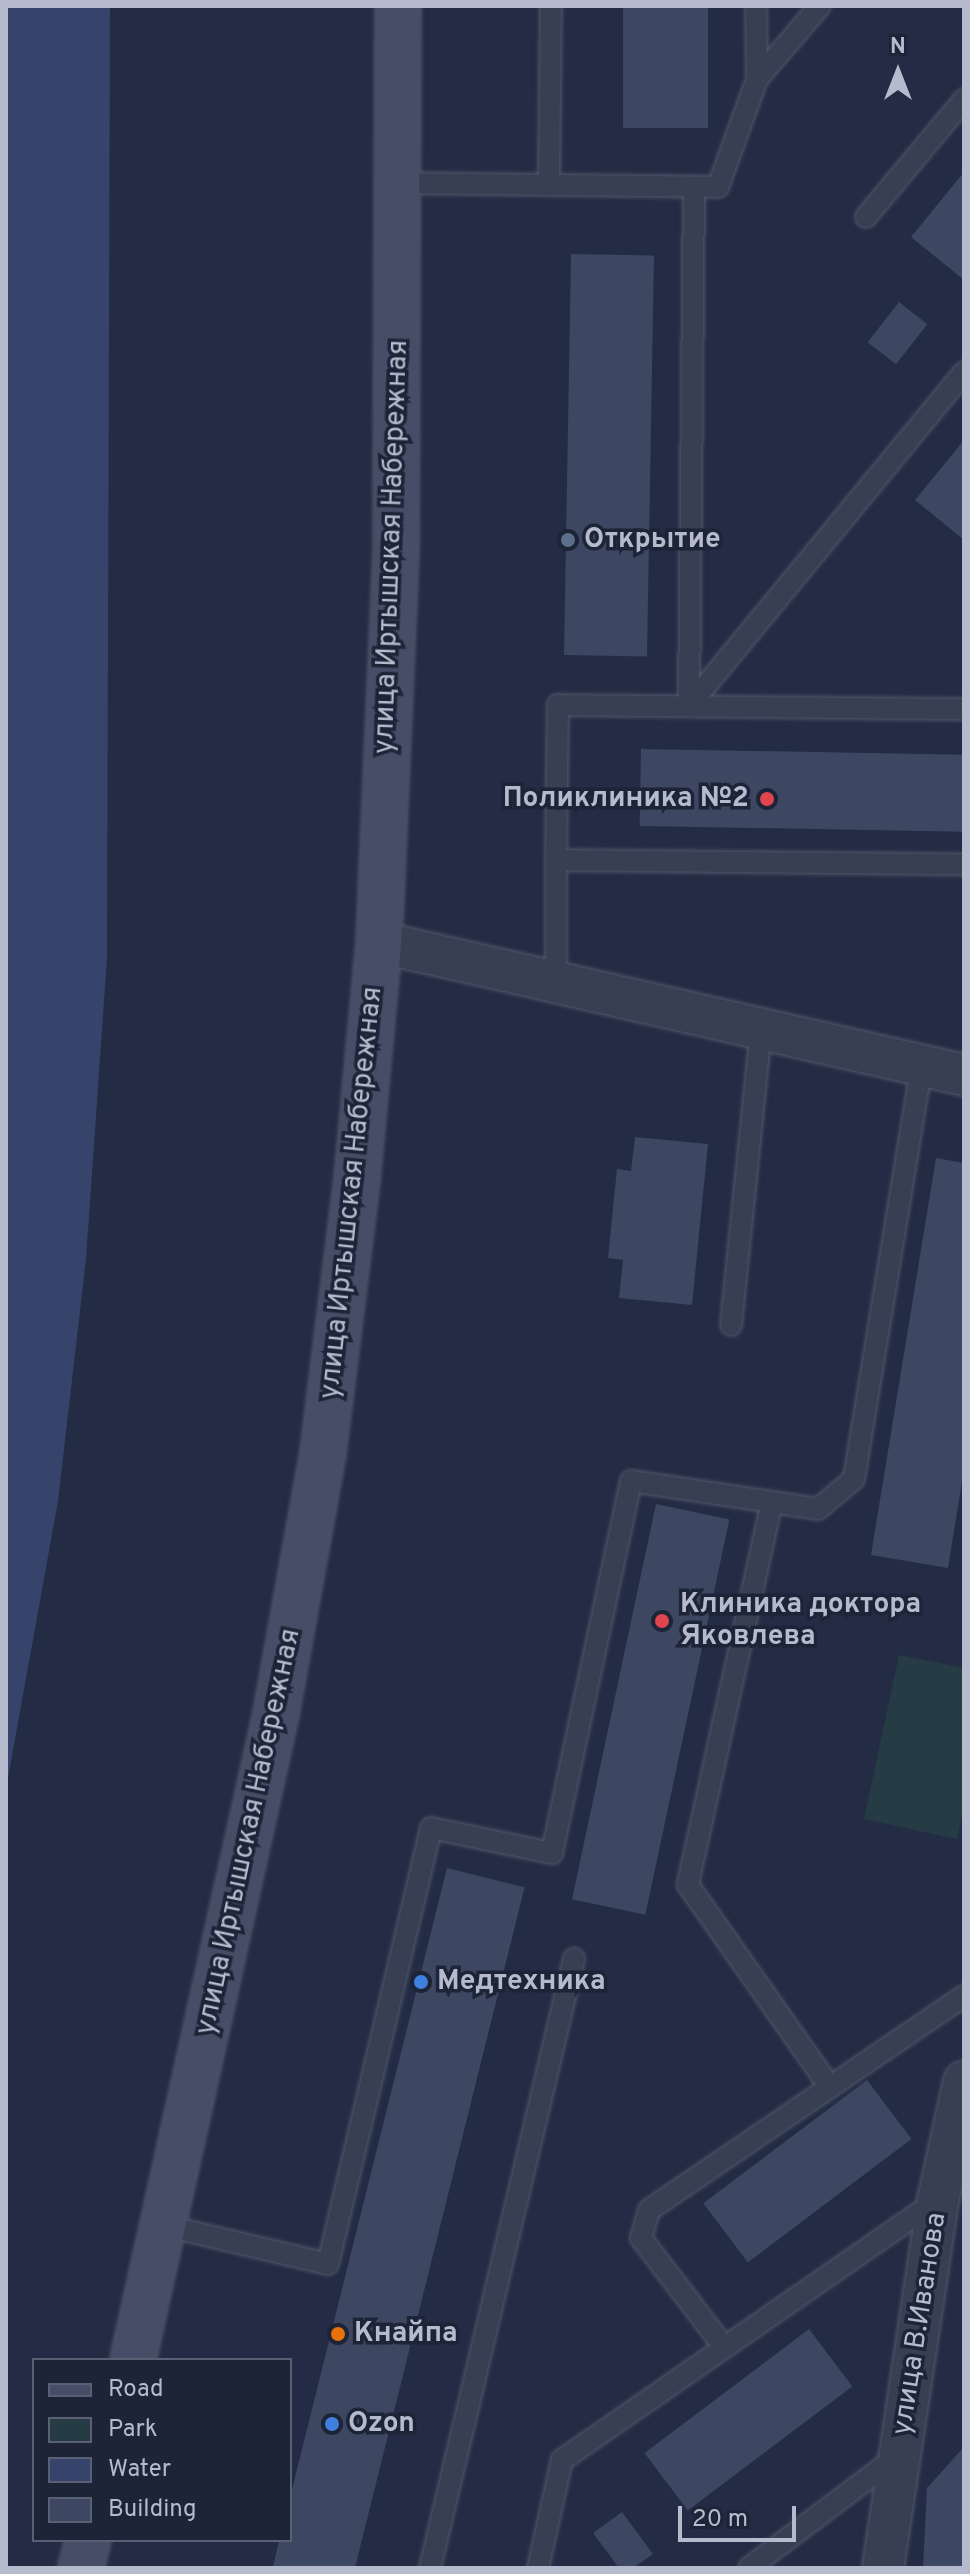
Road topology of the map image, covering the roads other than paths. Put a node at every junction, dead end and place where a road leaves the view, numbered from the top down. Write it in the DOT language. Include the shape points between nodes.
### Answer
graph roads {
  1 [pos="398,6"];
  2 [pos="551,6"];
  3 [pos="756,6"];
  4 [pos="820,6"];
  5 [pos="757,79"];
  6 [pos="964,100"];
  7 [pos="399,183"];
  8 [pos="549,185"];
  9 [pos="694,187"];
  10 [pos="866,217"];
  11 [pos="964,372"];
  12 [pos="689,706"];
  13 [pos="964,709"];
  14 [pos="556,860"];
  15 [pos="964,864"];
  16 [pos="379,942"];
  17 [pos="556,982"];
  18 [pos="761,1029"];
  19 [pos="922,1065"];
  20 [pos="964,1075"];
  21 [pos="731,1325"];
  22 [pos="771,1506"];
  23 [pos="574,1959"];
  24 [pos="964,1996"];
  25 [pos="964,2082"];
  26 [pos="827,2083"];
  27 [pos="938,2200"];
  28 [pos="167,2226"];
  29 [pos="724,2347"];
  30 [pos="134,2358"];
  31 [pos="900,2455"];
  32 [pos="88,2542"];
  33 [pos="81,2568"];
  34 [pos="430,2568"];
  35 [pos="538,2568"];
  36 [pos="749,2568"];
  37 [pos="883,2568"];
  1 -- 7 [label="main road, улица Иртышская Набережная"];
  2 -- 8 [label="lane"];
  3 -- 5 [label="lane"];
  4 -- 5 [label="lane"];
  5 -- 9 [label="lane" via="718,187"];
  6 -- 10 [label="lane"];
  7 -- 8 [label="lane"];
  7 -- 16 [label="main road, улица Иртышская Набережная" via="396,557"];
  8 -- 9 [label="lane"];
  9 -- 12 [label="lane"];
  11 -- 12 [label="lane"];
  12 -- 13 [label="lane"];
  12 -- 14 [label="lane" via="558,705"];
  14 -- 15 [label="lane"];
  14 -- 17 [label="lane"];
  16 -- 17 [label="street"];
  16 -- 28 [label="main road, улица Иртышская Набережная" via="323,1453"];
  17 -- 18 [label="street"];
  18 -- 19 [label="street"];
  18 -- 21 [label="lane"];
  19 -- 20 [label="street"];
  19 -- 22 [label="lane" via="854,1479 818,1509"];
  22 -- 26 [label="lane" via="688,1885"];
  22 -- 28 [label="lane" via="631,1481 552,1853 431,1828 328,2264"];
  23 -- 34 [label="lane"];
  24 -- 26 [label="lane"];
  25 -- 27 [label="street, улица В.Иванова"];
  26 -- 29 [label="lane" via="649,2210 641,2238"];
  27 -- 29 [label="lane"];
  27 -- 31 [label="street, улица В.Иванова"];
  28 -- 30 [label="main road, улица Иртышская Набережная"];
  29 -- 35 [label="lane" via="562,2460"];
  31 -- 36 [label="lane"];
  31 -- 37 [label="street, улица В.Иванова"];
  32 -- 33 [label="main road"];
}
